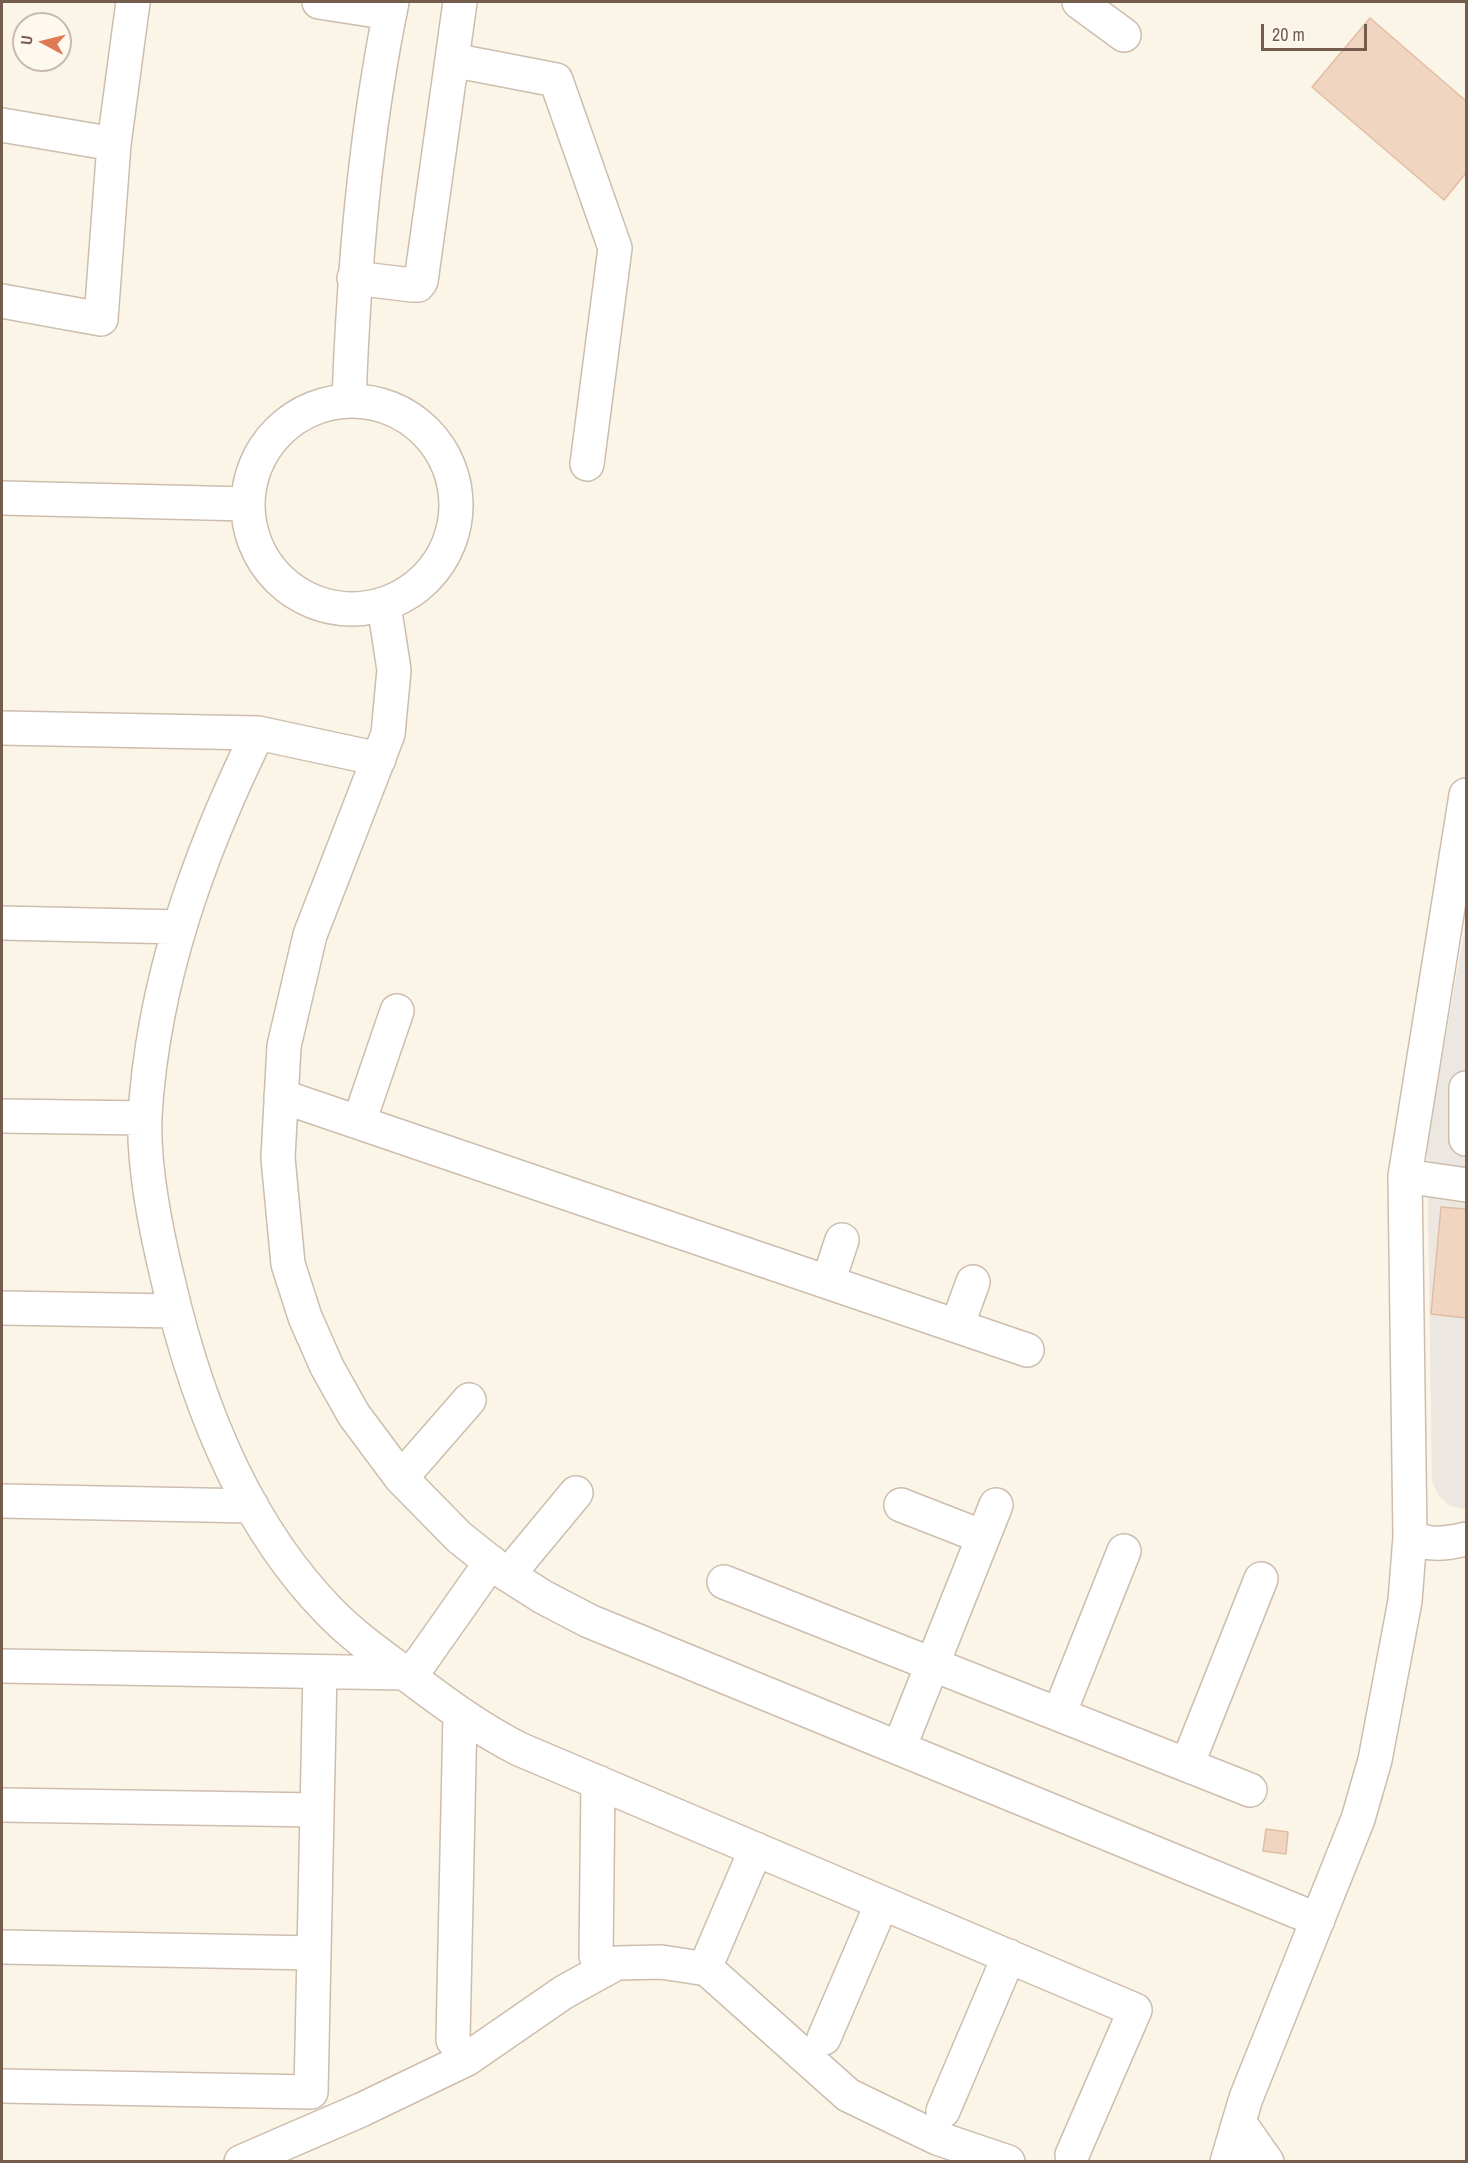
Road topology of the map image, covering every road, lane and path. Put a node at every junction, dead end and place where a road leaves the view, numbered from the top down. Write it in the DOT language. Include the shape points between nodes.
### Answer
graph roads {
  1 [pos="133,2"];
  2 [pos="319,2"];
  3 [pos="460,2"];
  4 [pos="1079,2"];
  5 [pos="391,8"];
  6 [pos="1124,35"];
  7 [pos="452,60"];
  8 [pos="2,125"];
  9 [pos="114,144"];
  10 [pos="354,278"];
  11 [pos="2,301"];
  12 [pos="348,401"];
  13 [pos="587,464"];
  14 [pos="2,498"];
  15 [pos="248,504"];
  16 [pos="384,605"];
  17 [pos="2,728"];
  18 [pos="258,733"];
  19 [pos="379,759"];
  20 [pos="1467,795"];
  21 [pos="2,923"];
  22 [pos="180,927"];
  23 [pos="397,1011"];
  24 [pos="1467,1088"];
  25 [pos="281,1096"];
  26 [pos="2,1116"];
  27 [pos="145,1118"];
  28 [pos="359,1122"];
  29 [pos="1467,1139"];
  30 [pos="1405,1176"];
  31 [pos="1467,1185"];
  32 [pos="842,1240"];
  33 [pos="828,1282"];
  34 [pos="973,1282"];
  35 [pos="2,1308"];
  36 [pos="175,1311"];
  37 [pos="957,1326"];
  38 [pos="1027,1350"];
  39 [pos="469,1400"];
  40 [pos="400,1478"];
  41 [pos="576,1493"];
  42 [pos="2,1501"];
  43 [pos="901,1505"];
  44 [pos="996,1505"];
  45 [pos="252,1506"];
  46 [pos="983,1537"];
  47 [pos="1467,1539"];
  48 [pos="1409,1542"];
  49 [pos="1124,1551"];
  50 [pos="499,1568"];
  51 [pos="1261,1579"];
  52 [pos="724,1582"];
  53 [pos="932,1664"];
  54 [pos="2,1666"];
  55 [pos="320,1672"];
  56 [pos="405,1673"];
  57 [pos="460,1714"];
  58 [pos="1059,1714"];
  59 [pos="899,1748"];
  60 [pos="1187,1765"];
  61 [pos="598,1782"];
  62 [pos="1250,1790"];
  63 [pos="2,1804"];
  64 [pos="318,1810"];
  65 [pos="756,1849"];
  66 [pos="882,1903"];
  67 [pos="1318,1920"];
  68 [pos="2,1947"];
  69 [pos="314,1953"];
  70 [pos="711,1954"];
  71 [pos="596,1956"];
  72 [pos="1009,1956"];
  73 [pos="824,2038"];
  74 [pos="453,2040"];
  75 [pos="2,2086"];
  76 [pos="1242,2110"];
  77 [pos="943,2111"];
  78 [pos="1072,2155"];
  79 [pos="240,2162"];
  80 [pos="1008,2162"];
  81 [pos="1207,2162"];
  82 [pos="1227,2162"];
  83 [pos="1268,2162"];
  1 -- 9 [label="street"];
  2 -- 5 [label="street"];
  3 -- 7 [label="street"];
  4 -- 6 [label="street"];
  5 -- 10 [label="street" via="369,129"];
  7 -- 10 [label="street" via="421,280 412,285"];
  7 -- 13 [label="street" via="556,80 615,248"];
  8 -- 9 [label="street"];
  9 -- 11 [label="street" via="101,319"];
  10 -- 12 [label="street"];
  12 -- 15 [label="street" via="310,410 278,432 256,465"];
  12 -- 16 [label="street" via="388,407 421,427 445,459 456,497 451,536 438,563 419,585"];
  14 -- 15 [label="street"];
  15 -- 16 [label="street" via="250,523 264,560 290,590 326,606 355,609"];
  16 -- 19 [label="street" via="394,670 388,734"];
  17 -- 18 [label="street"];
  18 -- 19 [label="street"];
  18 -- 22 [label="street" via="206,849"];
  19 -- 25 [label="street" via="310,935 284,1046"];
  20 -- 30 [label="street"];
  21 -- 22 [label="street"];
  22 -- 27 [label="street" via="160,1011"];
  23 -- 28 [label="street"];
  24 -- 29 [label="street"];
  25 -- 28 [label="street"];
  25 -- 40 [label="street" via="278,1158 288,1264 327,1367 354,1415"];
  26 -- 27 [label="street"];
  27 -- 36 [label="street" via="155,1215"];
  28 -- 33 [label="street"];
  30 -- 31 [label="street"];
  30 -- 48 [label="street"];
  32 -- 33 [label="street"];
  33 -- 37 [label="street"];
  34 -- 37 [label="street"];
  35 -- 36 [label="street"];
  36 -- 45 [label="street" via="195,1378"];
  37 -- 38 [label="street"];
  39 -- 40 [label="street"];
  40 -- 50 [label="street" via="444,1523"];
  41 -- 50 [label="street"];
  42 -- 45 [label="street"];
  43 -- 46 [label="street"];
  44 -- 46 [label="street"];
  45 -- 56 [label="street" via="274,1543 328,1610"];
  46 -- 53 [label="street"];
  47 -- 48 [label="street" via="1436,1545"];
  48 -- 67 [label="street" via="1407,1588 1375,1760 1359,1819"];
  49 -- 58 [label="street"];
  50 -- 56 [label="street" via="414,1669"];
  50 -- 59 [label="street" via="589,1621"];
  51 -- 60 [label="street"];
  52 -- 53 [label="street"];
  53 -- 58 [label="street"];
  53 -- 59 [label="street"];
  54 -- 55 [label="street"];
  55 -- 56 [label="street"];
  55 -- 64 [label="street"];
  56 -- 57 [label="street"];
  57 -- 61 [label="street" via="519,1749"];
  57 -- 74 [label="street"];
  58 -- 60 [label="street"];
  59 -- 67 [label="street"];
  60 -- 62 [label="street"];
  61 -- 65 [label="street"];
  61 -- 71 [label="street"];
  63 -- 64 [label="street"];
  64 -- 69 [label="street"];
  65 -- 66 [label="street"];
  65 -- 70 [label="street"];
  66 -- 72 [label="street"];
  66 -- 73 [label="street"];
  67 -- 76 [label="street"];
  68 -- 69 [label="street"];
  69 -- 75 [label="street" via="311,2092"];
  72 -- 77 [label="street"];
  72 -- 78 [label="street" via="1135,2010"];
  76 -- 81 [label="street"];
  76 -- 82 [label="street"];
  76 -- 83 [label="street"];
  79 -- 80 [label="street" via="466,2059 564,1992 617,1963 661,1962 707,1969 848,2095 937,2138"];
}
